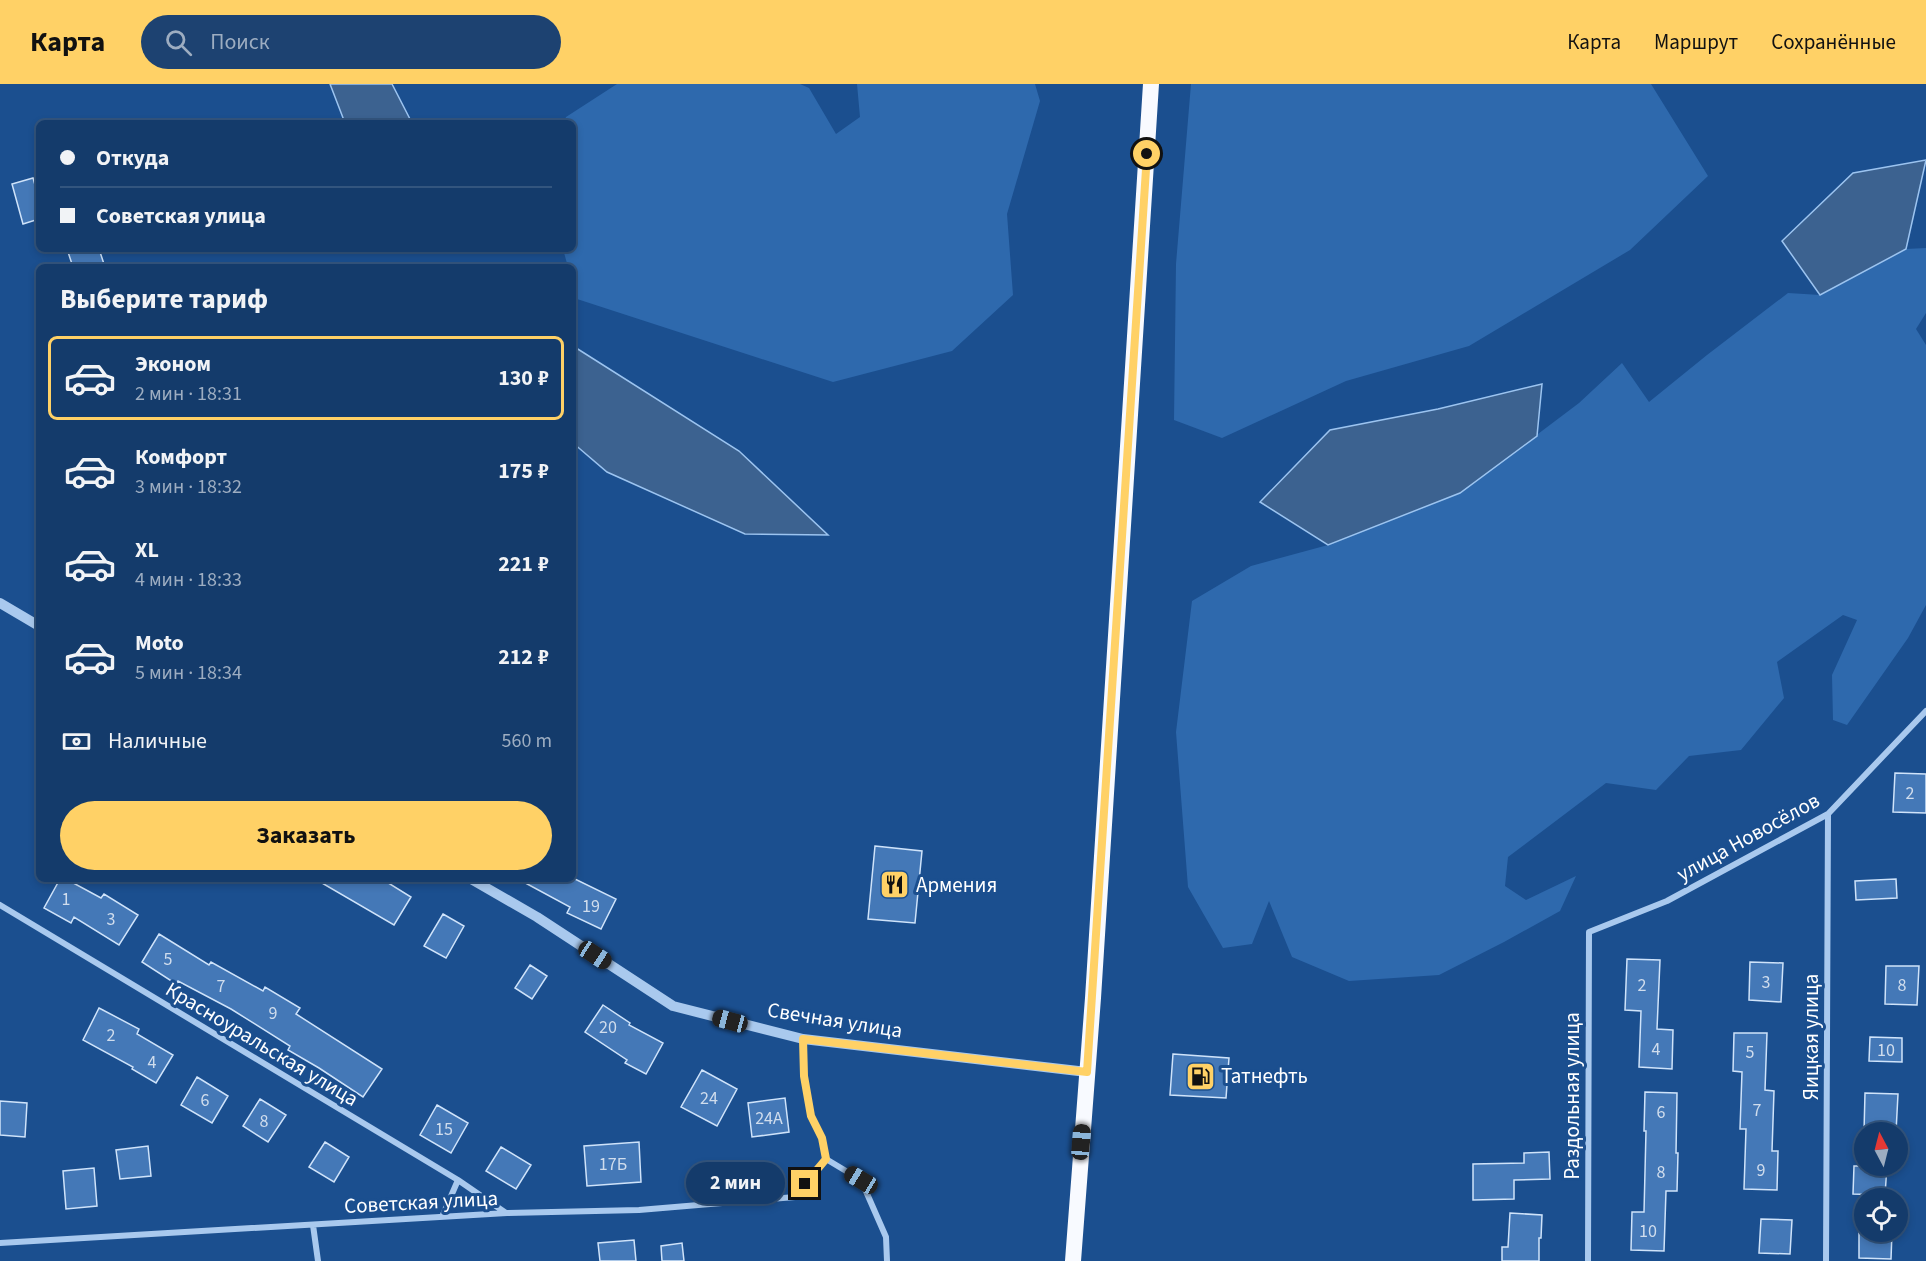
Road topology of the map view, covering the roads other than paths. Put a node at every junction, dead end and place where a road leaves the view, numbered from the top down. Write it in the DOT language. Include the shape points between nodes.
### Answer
graph roads {
  1 [pos="1151,84"];
  2 [pos="0,603"];
  3 [pos="36,624"];
  4 [pos="1926,711"];
  5 [pos="1828,814"];
  6 [pos="476,882"];
  7 [pos="0,905"];
  8 [pos="1589,932"];
  9 [pos="803,1039"];
  10 [pos="1087,1072"];
  11 [pos="826,1159"];
  12 [pos="458,1180"];
  13 [pos="507,1213"];
  14 [pos="442,1217"];
  15 [pos="313,1225"];
  16 [pos="0,1243"];
  17 [pos="318,1261"];
  18 [pos="887,1261"];
  19 [pos="1073,1261"];
  20 [pos="1588,1261"];
  21 [pos="1826,1261"];
  1 -- 10 [label="highway"];
  2 -- 3 [label="street"];
  4 -- 5 [label="street, улица Новосёлов"];
  5 -- 8 [label="street, улица Новосёлов" via="1667,901"];
  5 -- 21 [label="street, Яицкая улица"];
  6 -- 9 [label="street, Свечная улица" via="673,1006"];
  7 -- 12 [label="street, Красноуральская улица"];
  8 -- 20 [label="street, Раздольная улица"];
  9 -- 10 [label="street, Свечная улица"];
  9 -- 11 [label="street" via="811,1116 822,1138"];
  10 -- 19 [label="highway"];
  11 -- 13 [label="street, Советская улица" via="795,1197 639,1210"];
  11 -- 18 [label="street" via="861,1180 886,1237"];
  12 -- 13 [label="street, Красноуральская улица"];
  12 -- 14 [label="street"];
  13 -- 14 [label="street, Советская улица"];
  14 -- 15 [label="street, Советская улица"];
  15 -- 16 [label="street, Советская улица"];
  15 -- 17 [label="street"];
}
